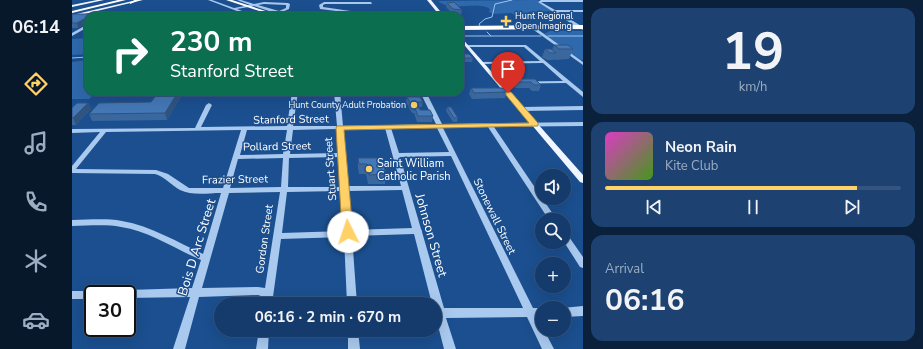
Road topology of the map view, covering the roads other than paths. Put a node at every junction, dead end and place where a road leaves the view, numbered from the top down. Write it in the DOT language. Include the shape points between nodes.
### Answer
graph roads {
  1 [pos="102,0"];
  2 [pos="118,0"];
  3 [pos="124,0"];
  4 [pos="140,0"];
  5 [pos="209,0"];
  6 [pos="218,0"];
  7 [pos="228,0"];
  8 [pos="238,0"];
  9 [pos="428,0"];
  10 [pos="583,0"];
  11 [pos="92,1"];
  12 [pos="370,1"];
  13 [pos="541,1"];
  14 [pos="132,3"];
  15 [pos="253,5"];
  16 [pos="72,6"];
  17 [pos="246,6"];
  18 [pos="373,7"];
  19 [pos="240,8"];
  20 [pos="104,9"];
  21 [pos="234,9"];
  22 [pos="72,11"];
  23 [pos="554,11"];
  24 [pos="583,11"];
  25 [pos="90,12"];
  26 [pos="106,12"];
  27 [pos="242,12"];
  28 [pos="252,12"];
  29 [pos="271,12"];
  30 [pos="273,12"];
  31 [pos="282,12"];
  32 [pos="358,12"];
  33 [pos="438,12"];
  34 [pos="84,13"];
  35 [pos="72,16"];
  36 [pos="556,25"];
  37 [pos="582,27"];
  38 [pos="84,28"];
  39 [pos="468,29"];
  40 [pos="464,30"];
  41 [pos="541,32"];
  42 [pos="72,35"];
  43 [pos="464,39"];
  44 [pos="468,46"];
  45 [pos="544,62"];
  46 [pos="482,63"];
  47 [pos="583,64"];
  48 [pos="568,82"];
  49 [pos="499,83"];
  50 [pos="583,95"];
  51 [pos="294,96"];
  52 [pos="337,96"];
  53 [pos="425,96"];
  54 [pos="209,105"];
  55 [pos="583,108"];
  56 [pos="521,109"];
  57 [pos="583,124"];
  58 [pos="535,125"];
  59 [pos="490,126"];
  60 [pos="388,127"];
  61 [pos="439,127"];
  62 [pos="340,128"];
  63 [pos="244,129"];
  64 [pos="290,129"];
  65 [pos="197,130"];
  66 [pos="72,131"];
  67 [pos="104,131"];
  68 [pos="453,154"];
  69 [pos="342,155"];
  70 [pos="396,155"];
  71 [pos="286,156"];
  72 [pos="236,157"];
  73 [pos="72,170"];
  74 [pos="583,180"];
  75 [pos="405,188"];
  76 [pos="345,189"];
  77 [pos="227,190"];
  78 [pos="284,190"];
  79 [pos="548,213"];
  80 [pos="72,223"];
  81 [pos="418,231"];
  82 [pos="348,232"];
  83 [pos="277,236"];
  84 [pos="571,246"];
  85 [pos="206,259"];
  86 [pos="583,264"];
  87 [pos="196,293"];
  88 [pos="136,294"];
  89 [pos="72,295"];
  90 [pos="84,295"];
  91 [pos="266,297"];
  92 [pos="268,297"];
  93 [pos="352,297"];
  94 [pos="436,297"];
  95 [pos="583,311"];
  96 [pos="531,312"];
  97 [pos="535,312"];
  98 [pos="571,312"];
  99 [pos="442,313"];
  100 [pos="442,320"];
  101 [pos="263,337"];
  102 [pos="353,337"];
  103 [pos="179,349"];
  104 [pos="262,349"];
  105 [pos="354,349"];
  106 [pos="450,349"];
  107 [pos="548,349"];
  1 -- 11 [label="main road"];
  2 -- 22 [label="highway"];
  3 -- 22 [label="highway"];
  4 -- 14 [label="highway"];
  5 -- 21 [label="street"];
  6 -- 19 [label="highway"];
  7 -- 17 [label="highway"];
  8 -- 15 [label="street"];
  9 -- 33 [label="main road"];
  10 -- 13 [label="street"];
  11 -- 16 [label="main road"];
  12 -- 18 [label="street"];
  12 -- 32 [label="street" via="321,5 321,8"];
  13 -- 23 [label="street" via="539,2"];
  14 -- 20 [label="main road"];
  15 -- 17 [label="street"];
  15 -- 30 [label="street"];
  15 -- 31 [label="street" via="288,4"];
  17 -- 19 [label="street"];
  17 -- 29 [label="highway"];
  19 -- 21 [label="street"];
  19 -- 28 [label="highway"];
  20 -- 25 [label="main road"];
  20 -- 26 [label="street"];
  21 -- 27 [label="street"];
  23 -- 24 [label="street"];
  23 -- 37 [label="street"];
  34 -- 35 [label="main road"];
  36 -- 37 [label="street"];
  37 -- 41 [label="highway"];
  37 -- 41 [label="highway"];
  38 -- 42 [label="street"];
  39 -- 40 [label="highway"];
  39 -- 41 [label="highway"];
  39 -- 41 [label="highway"];
  41 -- 47 [label="street"];
  43 -- 44 [label="main road"];
  44 -- 45 [label="street" via="527,47"];
  44 -- 46 [label="main road"];
  45 -- 46 [label="street"];
  45 -- 48 [label="street"];
  46 -- 49 [label="main road"];
  48 -- 49 [label="street"];
  48 -- 50 [label="street"];
  49 -- 56 [label="main road"];
  51 -- 64 [label="street, Gordon Street"];
  52 -- 62 [label="street, Stuart Street"];
  53 -- 61 [label="street, Stonewall Street"];
  54 -- 65 [label="street"];
  55 -- 56 [label="street"];
  56 -- 58 [label="main road"];
  57 -- 58 [label="street, Stanford Street"];
  58 -- 59 [label="street, Stanford Street"];
  58 -- 74 [label="main road"];
  59 -- 61 [label="street, Stanford Street"];
  59 -- 79 [label="street"];
  60 -- 61 [label="street, Stanford Street"];
  60 -- 62 [label="street, Stanford Street"];
  60 -- 70 [label="street, Johnson Street"];
  61 -- 68 [label="street, Stonewall Street"];
  62 -- 64 [label="street, Stanford Street"];
  62 -- 69 [label="street, Stuart Street"];
  63 -- 64 [label="street, Stanford Street"];
  63 -- 65 [label="street, Stanford Street"];
  63 -- 72 [label="street, Bois D Arc Street"];
  64 -- 71 [label="street, Gordon Street"];
  65 -- 67 [label="street, Stanford Street"];
  66 -- 67 [label="street, Stanford Street"];
  67 -- 73 [label="street"];
  68 -- 70 [label="street"];
  68 -- 96 [label="street, Stonewall Street"];
  69 -- 71 [label="street, Pollard Street"];
  69 -- 76 [label="street, Stuart Street"];
  70 -- 75 [label="street, Johnson Street"];
  71 -- 72 [label="street, Pollard Street"];
  71 -- 78 [label="street, Gordon Street"];
  72 -- 77 [label="street, Bois D Arc Street"];
  73 -- 77 [label="street, Frazier Street" via="156,172 165,175 186,190"];
  75 -- 76 [label="street, Frazier Street"];
  75 -- 81 [label="street, Johnson Street"];
  76 -- 78 [label="street, Frazier Street"];
  76 -- 82 [label="street, Stuart Street"];
  77 -- 78 [label="street, Frazier Street"];
  77 -- 85 [label="street, Bois D Arc Street"];
  78 -- 83 [label="street, Gordon Street"];
  80 -- 85 [label="street" via="126,225"];
  81 -- 82 [label="street"];
  81 -- 94 [label="street, Johnson Street"];
  82 -- 83 [label="street"];
  82 -- 93 [label="street, Stuart Street"];
  83 -- 92 [label="street, Gordon Street"];
  84 -- 86 [label="street"];
  85 -- 87 [label="street, Bois D Arc Street"];
  87 -- 88 [label="street"];
  87 -- 91 [label="street" via="258,291 264,292"];
  87 -- 103 [label="street, Bois D Arc Street"];
  89 -- 90 [label="street"];
  95 -- 98 [label="street"];
  96 -- 97 [label="street"];
  96 -- 99 [label="street"];
  96 -- 107 [label="street, Stonewall Street"];
  100 -- 106 [label="street, Johnson Street"];
  101 -- 104 [label="street"];
  102 -- 105 [label="street"];
}
